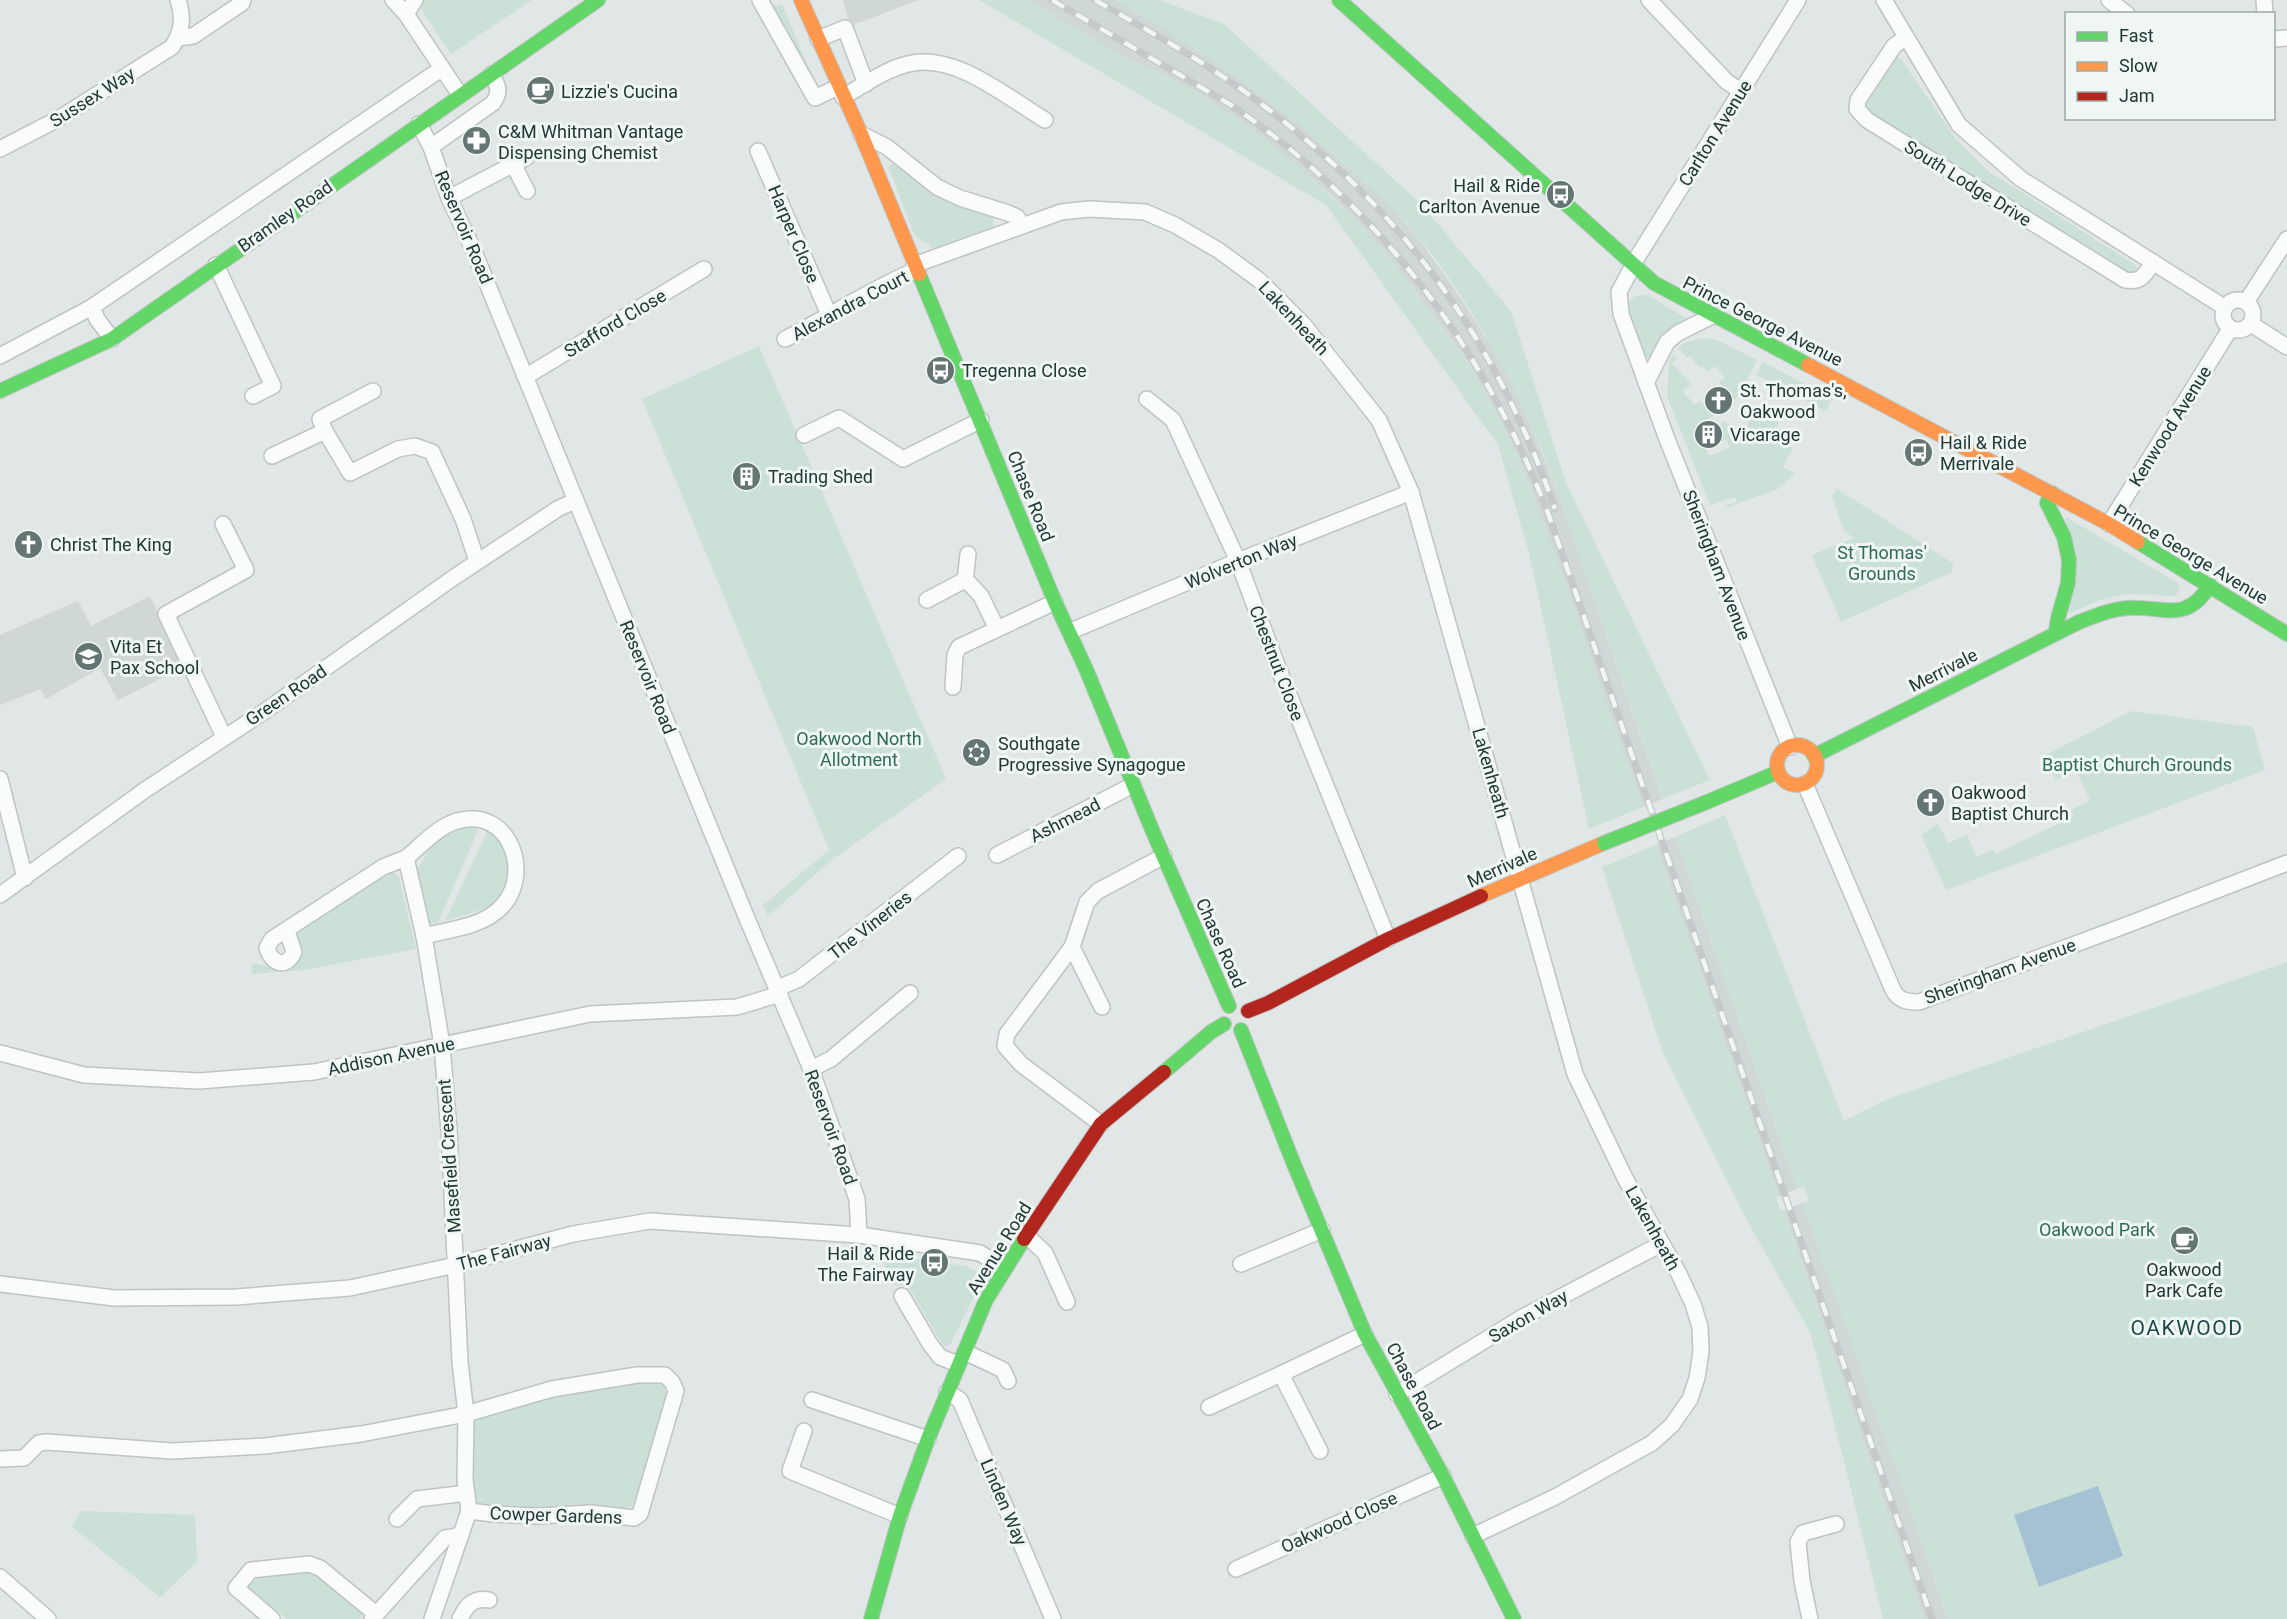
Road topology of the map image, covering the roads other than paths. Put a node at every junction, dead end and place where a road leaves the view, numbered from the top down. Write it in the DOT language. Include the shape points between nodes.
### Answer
graph roads {
  1 [pos="178,0"];
  2 [pos="243,0"];
  3 [pos="393,0"];
  4 [pos="415,0"];
  5 [pos="598,0"];
  6 [pos="760,0"];
  7 [pos="801,0"];
  8 [pos="1339,0"];
  9 [pos="1649,0"];
  10 [pos="1798,0"];
  11 [pos="1884,0"];
  12 [pos="2109,0"];
  13 [pos="2124,12"];
  14 [pos="406,14"];
  15 [pos="178,38"];
  16 [pos="1905,38"];
  17 [pos="818,39"];
  18 [pos="441,69"];
  19 [pos="492,74"];
  20 [pos="866,84"];
  21 [pos="1741,91"];
  22 [pos="840,92"];
  23 [pos="460,95"];
  24 [pos="1045,120"];
  25 [pos="419,123"];
  26 [pos="861,134"];
  27 [pos="431,147"];
  28 [pos="0,149"];
  29 [pos="758,151"];
  30 [pos="527,157"];
  31 [pos="513,164"];
  32 [pos="527,191"];
  33 [pos="449,198"];
  34 [pos="1023,225"];
  35 [pos="2287,239"];
  36 [pos="2153,262"];
  37 [pos="216,265"];
  38 [pos="1633,266"];
  39 [pos="915,268"];
  40 [pos="704,269"];
  41 [pos="2246,302"];
  42 [pos="92,307"];
  43 [pos="2224,307"];
  44 [pos="1714,315"];
  45 [pos="830,317"];
  46 [pos="2251,324"];
  47 [pos="2230,328"];
  48 [pos="112,339"];
  49 [pos="785,339"];
  50 [pos="2287,347"];
  51 [pos="0,356"];
  52 [pos="525,377"];
  53 [pos="1646,383"];
  54 [pos="0,390"];
  55 [pos="373,391"];
  56 [pos="253,396"];
  57 [pos="1147,399"];
  58 [pos="981,420"];
  59 [pos="325,431"];
  60 [pos="804,435"];
  61 [pos="272,456"];
  62 [pos="1412,492"];
  63 [pos="2052,493"];
  64 [pos="575,501"];
  65 [pos="223,524"];
  66 [pos="2109,524"];
  67 [pos="968,554"];
  68 [pos="477,561"];
  69 [pos="1238,561"];
  70 [pos="965,581"];
  71 [pos="2210,585"];
  72 [pos="927,600"];
  73 [pos="1056,602"];
  74 [pos="997,629"];
  75 [pos="1071,631"];
  76 [pos="2056,632"];
  77 [pos="2287,634"];
  78 [pos="953,687"];
  79 [pos="224,737"];
  80 [pos="1790,747"];
  81 [pos="1815,756"];
  82 [pos="1778,772"];
  83 [pos="0,779"];
  84 [pos="1805,784"];
  85 [pos="1133,785"];
  86 [pos="997,855"];
  87 [pos="1164,855"];
  88 [pos="958,856"];
  89 [pos="406,858"];
  90 [pos="2287,863"];
  91 [pos="1521,877"];
  92 [pos="25,878"];
  93 [pos="0,895"];
  94 [pos="287,931"];
  95 [pos="424,936"];
  96 [pos="1388,939"];
  97 [pos="1072,947"];
  98 [pos="779,991"];
  99 [pos="910,993"];
  100 [pos="1229,1006"];
  101 [pos="1102,1007"];
  102 [pos="1248,1011"];
  103 [pos="1224,1024"];
  104 [pos="1241,1030"];
  105 [pos="442,1045"];
  106 [pos="0,1053"];
  107 [pos="811,1069"];
  108 [pos="1101,1124"];
  109 [pos="1322,1230"];
  110 [pos="859,1235"];
  111 [pos="1026,1235"];
  112 [pos="1661,1244"];
  113 [pos="1241,1264"];
  114 [pos="456,1265"];
  115 [pos="1004,1268"];
  116 [pos="0,1284"];
  117 [pos="902,1296"];
  118 [pos="1067,1302"];
  119 [pos="1365,1334"];
  120 [pos="962,1358"];
  121 [pos="1281,1374"];
  122 [pos="1008,1381"];
  123 [pos="947,1392"];
  124 [pos="1397,1394"];
  125 [pos="812,1400"];
  126 [pos="1209,1407"];
  127 [pos="466,1414"];
  128 [pos="804,1431"];
  129 [pos="928,1439"];
  130 [pos="1320,1451"];
  131 [pos="0,1459"];
  132 [pos="1443,1476"];
  133 [pos="467,1493"];
  134 [pos="469,1510"];
  135 [pos="900,1516"];
  136 [pos="397,1519"];
  137 [pos="1836,1524"];
  138 [pos="461,1534"];
  139 [pos="1473,1536"];
  140 [pos="1236,1569"];
  141 [pos="1,1579"];
  142 [pos="489,1600"];
  143 [pos="374,1616"];
  144 [pos="1508,1617"];
  145 [pos="48,1619"];
  146 [pos="272,1619"];
  147 [pos="432,1619"];
  148 [pos="460,1619"];
  149 [pos="871,1619"];
  150 [pos="1053,1619"];
  151 [pos="1810,1619"];
  1 -- 15 [label="street" via="182,23"];
  2 -- 15 [label="street, Sussex Way" via="193,36"];
  3 -- 14 [label="street"];
  4 -- 14 [label="street"];
  5 -- 19 [label="street, Bramley Road"];
  6 -- 22 [label="street" via="815,98"];
  7 -- 17 [label="street, Chase Road"];
  8 -- 38 [label="street, Prince George Avenue"];
  9 -- 21 [label="street" via="1727,82"];
  10 -- 21 [label="street, Carlton Avenue"];
  11 -- 16 [label="street, South Lodge Drive"];
  12 -- 13 [label="street"];
  14 -- 18 [label="street"];
  15 -- 28 [label="street, Sussex Way" via="172,47 58,119"];
  16 -- 36 [label="street, South Lodge Drive" via="1959,125 2021,179"];
  16 -- 36 [label="street, South Lodge Drive" via="1894,46 1858,100 1857,109 1867,120 2125,280 2138,281"];
  17 -- 20 [label="street" via="845,28"];
  17 -- 22 [label="street, Chase Road"];
  18 -- 23 [label="street"];
  18 -- 42 [label="street, Bramley Road"];
  19 -- 23 [label="street, Bramley Road"];
  19 -- 27 [label="street" via="499,87 493,103"];
  20 -- 22 [label="street"];
  20 -- 24 [label="street" via="913,63 947,64 964,70"];
  21 -- 38 [label="street, Carlton Avenue"];
  22 -- 26 [label="street, Chase Road"];
  23 -- 25 [label="street, Bramley Road"];
  25 -- 27 [label="street, Reservoir Road"];
  25 -- 37 [label="street, Bramley Road"];
  26 -- 34 [label="street" via="887,147 937,187 1008,213"];
  26 -- 39 [label="street, Chase Road"];
  27 -- 33 [label="street, Reservoir Road"];
  29 -- 45 [label="street, Harper Close"];
  30 -- 31 [label="street"];
  31 -- 32 [label="street"];
  31 -- 33 [label="street"];
  33 -- 52 [label="street, Reservoir Road"];
  34 -- 39 [label="street, Lakenheath"];
  34 -- 62 [label="street, Lakenheath" via="1061,212 1144,212 1218,250 1259,280 1303,324 1346,376 1378,420"];
  35 -- 41 [label="street"];
  36 -- 43 [label="street, South Lodge Drive"];
  37 -- 48 [label="street, Bramley Road"];
  37 -- 56 [label="street" via="273,386"];
  38 -- 44 [label="street, Prince George Avenue" via="1663,289"];
  38 -- 53 [label="street, Sheringham Avenue" via="1619,292 1619,304"];
  39 -- 45 [label="street, Alexandra Court"];
  39 -- 58 [label="street, Chase Road"];
  40 -- 52 [label="street, Stafford Close"];
  41 -- 43 [label="street" via="2234,300"];
  41 -- 46 [label="street" via="2253,313"];
  42 -- 48 [label="street"];
  42 -- 51 [label="street, Bramley Road"];
  43 -- 47 [label="street" via="2223,320"];
  44 -- 53 [label="street" via="1667,342"];
  44 -- 63 [label="street, Prince George Avenue"];
  45 -- 49 [label="street, Alexandra Court"];
  46 -- 47 [label="street" via="2241,330"];
  46 -- 50 [label="street"];
  47 -- 66 [label="street, Kenwood Avenue"];
  48 -- 54 [label="street, Bramley Road"];
  52 -- 64 [label="street, Reservoir Road"];
  53 -- 80 [label="street, Sheringham Avenue"];
  55 -- 59 [label="street" via="320,419"];
  57 -- 69 [label="street, Chestnut Close" via="1173,420"];
  58 -- 60 [label="street" via="903,459 839,418"];
  58 -- 73 [label="street, Chase Road"];
  59 -- 61 [label="street"];
  59 -- 68 [label="street" via="350,473 398,448 415,446 432,453 463,519"];
  62 -- 69 [label="street, Wolverton Way"];
  62 -- 91 [label="street, Lakenheath"];
  63 -- 66 [label="street, Prince George Avenue"];
  63 -- 76 [label="street" via="2047,503 2066,539 2070,558"];
  64 -- 68 [label="street, Green Road"];
  64 -- 98 [label="street, Reservoir Road"];
  65 -- 79 [label="street" via="246,570 166,614"];
  66 -- 71 [label="street, Prince George Avenue"];
  67 -- 70 [label="street"];
  68 -- 79 [label="street, Green Road"];
  69 -- 75 [label="street, Wolverton Way"];
  69 -- 96 [label="street, Chestnut Close"];
  70 -- 72 [label="street"];
  70 -- 74 [label="street" via="981,596"];
  71 -- 76 [label="street, Merrivale" via="2191,608 2108,611"];
  71 -- 77 [label="street, Prince George Avenue"];
  73 -- 74 [label="street"];
  73 -- 75 [label="street, Chase Road"];
  74 -- 78 [label="street" via="956,650"];
  75 -- 85 [label="street, Chase Road"];
  76 -- 81 [label="street, Merrivale"];
  79 -- 92 [label="street, Green Road"];
  80 -- 81 [label="street" via="1804,747"];
  80 -- 82 [label="street" via="1778,759"];
  81 -- 84 [label="street" via="1817,768"];
  82 -- 84 [label="street" via="1789,784"];
  82 -- 91 [label="street, Merrivale, bridge"];
  83 -- 92 [label="street"];
  84 -- 90 [label="street, Sheringham Avenue" via="1893,990 1906,1001 1919,1002"];
  85 -- 86 [label="street, Ashmead"];
  85 -- 87 [label="street, Chase Road"];
  87 -- 97 [label="street" via="1098,891 1087,902"];
  87 -- 100 [label="street, Chase Road"];
  88 -- 98 [label="street, The Vineries"];
  89 -- 94 [label="street" via="384,867"];
  89 -- 95 [label="street, Masefield Crescent"];
  89 -- 95 [label="street" via="441,828 476,819 500,830 515,852 513,889 497,912"];
  91 -- 96 [label="street, Merrivale"];
  91 -- 112 [label="street, Lakenheath" via="1575,1074"];
  92 -- 93 [label="street, Green Road"];
  95 -- 105 [label="street, Masefield Crescent"];
  96 -- 102 [label="street, Merrivale"];
  97 -- 101 [label="street"];
  97 -- 108 [label="street" via="1007,1034 1005,1046 1021,1064"];
  98 -- 105 [label="street, Addison Avenue" via="737,1007 590,1014"];
  98 -- 107 [label="street, Reservoir Road"];
  99 -- 107 [label="street" via="831,1059"];
  100 -- 102 [label="street" via="1240,1005"];
  100 -- 103 [label="street" via="1223,1014"];
  102 -- 104 [label="street" via="1248,1022"];
  103 -- 104 [label="street"];
  103 -- 108 [label="street, Avenue Road"];
  104 -- 109 [label="street, Chase Road"];
  105 -- 106 [label="street, Addison Avenue" via="314,1072 199,1081 84,1075"];
  105 -- 114 [label="street, Masefield Crescent"];
  107 -- 110 [label="street, Reservoir Road" via="857,1199"];
  108 -- 111 [label="street, Avenue Road"];
  109 -- 113 [label="street"];
  109 -- 119 [label="street, Chase Road"];
  110 -- 114 [label="street, The Fairway" via="650,1221 573,1234"];
  110 -- 115 [label="street, The Fairway" via="980,1253"];
  111 -- 115 [label="street, Avenue Road"];
  111 -- 118 [label="street" via="1045,1253"];
  112 -- 124 [label="street, Saxon Way" via="1523,1317"];
  112 -- 139 [label="street, Lakenheath" via="1700,1327 1701,1351 1690,1399 1672,1425 1652,1443 1555,1497"];
  114 -- 116 [label="street, The Fairway" via="350,1287 236,1297 114,1298"];
  114 -- 127 [label="street, Masefield Crescent"];
  115 -- 120 [label="street, Avenue Road"];
  117 -- 120 [label="street" via="940,1357"];
  119 -- 121 [label="street"];
  119 -- 124 [label="street, Chase Road"];
  120 -- 122 [label="street" via="1003,1370"];
  120 -- 123 [label="street, Avenue Road"];
  121 -- 126 [label="street"];
  121 -- 130 [label="street"];
  123 -- 129 [label="street, Avenue Road"];
  123 -- 150 [label="street, Linden Way" via="960,1400"];
  124 -- 132 [label="street, Chase Road"];
  125 -- 129 [label="street"];
  127 -- 131 [label="street, Cowper Gardens" via="362,1434 265,1446 172,1451 47,1442 39,1443 24,1458"];
  127 -- 133 [label="street, Cowper Gardens"];
  127 -- 134 [label="street, Cowper Gardens" via="552,1389 637,1375 664,1375 675,1391 646,1494 634,1518"];
  128 -- 135 [label="street" via="790,1471"];
  129 -- 135 [label="street, Avenue Road"];
  132 -- 139 [label="street, Chase Road"];
  132 -- 140 [label="street, Oakwood Close"];
  133 -- 134 [label="street, Cowper Gardens"];
  133 -- 136 [label="street" via="417,1499"];
  134 -- 138 [label="street"];
  135 -- 149 [label="street, Avenue Road"];
  137 -- 151 [label="street" via="1803,1533 1798,1542"];
  138 -- 143 [label="street" via="445,1538"];
  138 -- 147 [label="street"];
  139 -- 144 [label="street, Chase Road"];
  141 -- 145 [label="street"];
  142 -- 148 [label="street" via="481,1598 466,1605"];
  143 -- 146 [label="street" via="320,1568 309,1564 251,1570 236,1588"];
}
